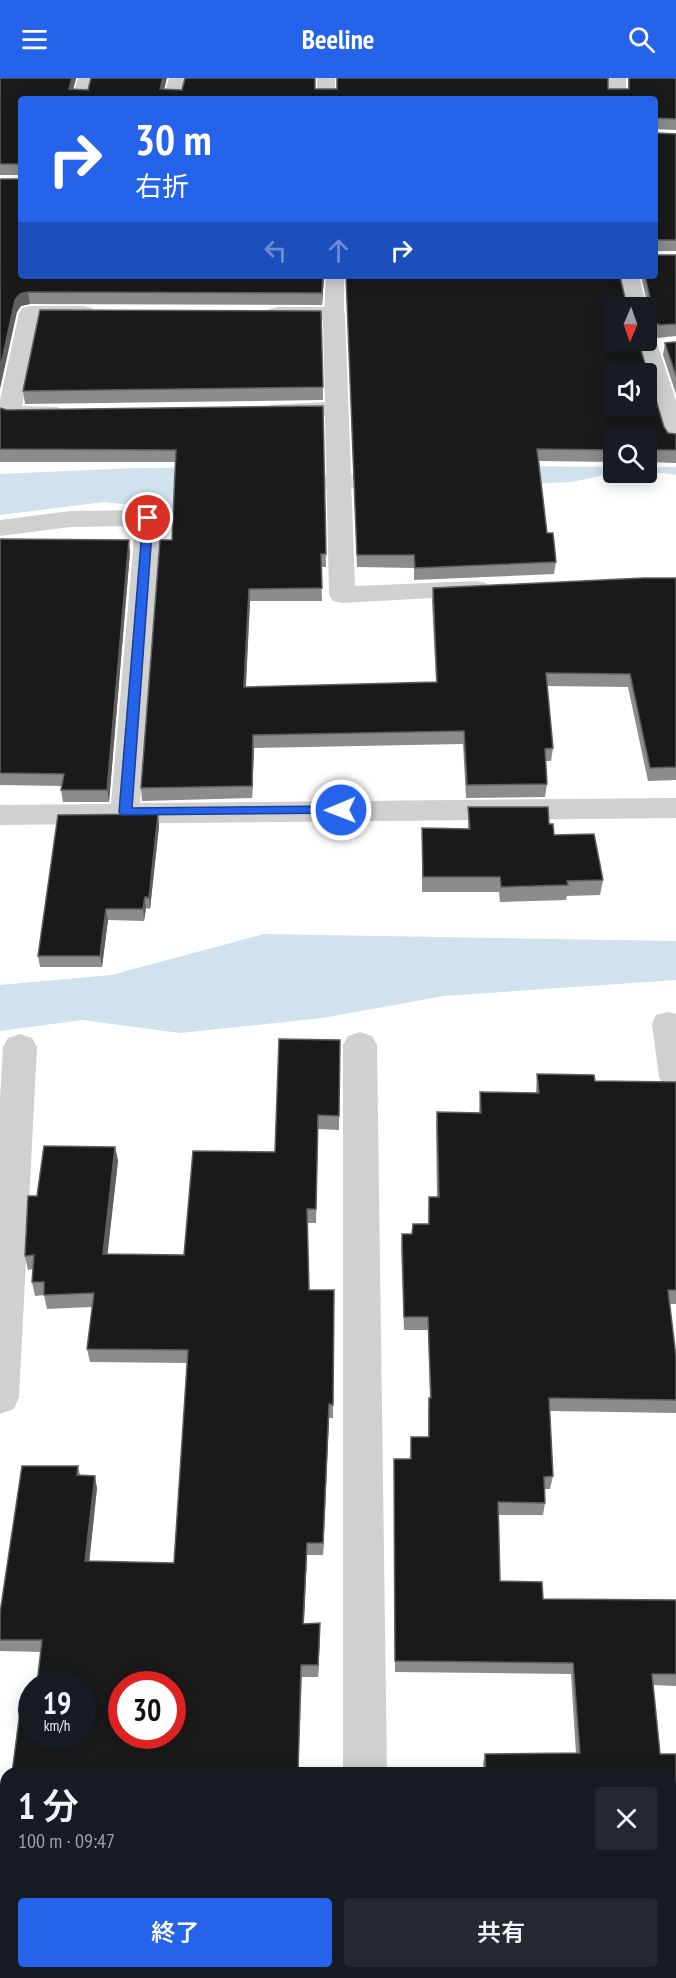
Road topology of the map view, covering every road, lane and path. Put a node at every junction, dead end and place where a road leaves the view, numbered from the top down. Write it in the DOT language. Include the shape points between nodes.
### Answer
graph roads {
  1 [pos="86,78"];
  2 [pos="178,78"];
  3 [pos="326,78"];
  4 [pos="617,78"];
  5 [pos="81,96"];
  6 [pos="173,96"];
  7 [pos="326,96"];
  8 [pos="617,96"];
  9 [pos="335,279"];
  10 [pos="629,279"];
  11 [pos="633,297"];
  12 [pos="100,313"];
  13 [pos="252,314"];
  14 [pos="334,314"];
  15 [pos="655,351"];
  16 [pos="337,409"];
  17 [pos="255,410"];
  18 [pos="67,412"];
  19 [pos="4,413"];
  20 [pos="676,438"];
  21 [pos="0,528"];
  22 [pos="497,588"];
  23 [pos="676,808"];
  24 [pos="125,812"];
  25 [pos="0,815"];
  26 [pos="668,1024"];
  27 [pos="360,1045"];
  28 [pos="20,1047"];
  29 [pos="676,1077"];
  30 [pos="0,1397"];
  31 [pos="365,1767"];
  1 -- 5 [label="lane"];
  2 -- 6 [label="street"];
  3 -- 7 [label="street"];
  4 -- 8 [label="street"];
  9 -- 14 [label="lane"];
  10 -- 11 [label="street"];
  12 -- 19 [label="street" via="30,313"];
  13 -- 14 [label="street"];
  14 -- 16 [label="street"];
  15 -- 20 [label="street"];
  16 -- 17 [label="street"];
  16 -- 22 [label="street" via="342,596"];
  18 -- 19 [label="street"];
  21 -- 24 [label="street" via="71,519 148,518"];
  23 -- 24 [label="street"];
  24 -- 25 [label="street"];
  26 -- 29 [label="street"];
  27 -- 31 [label="street"];
  28 -- 30 [label="street"];
}
